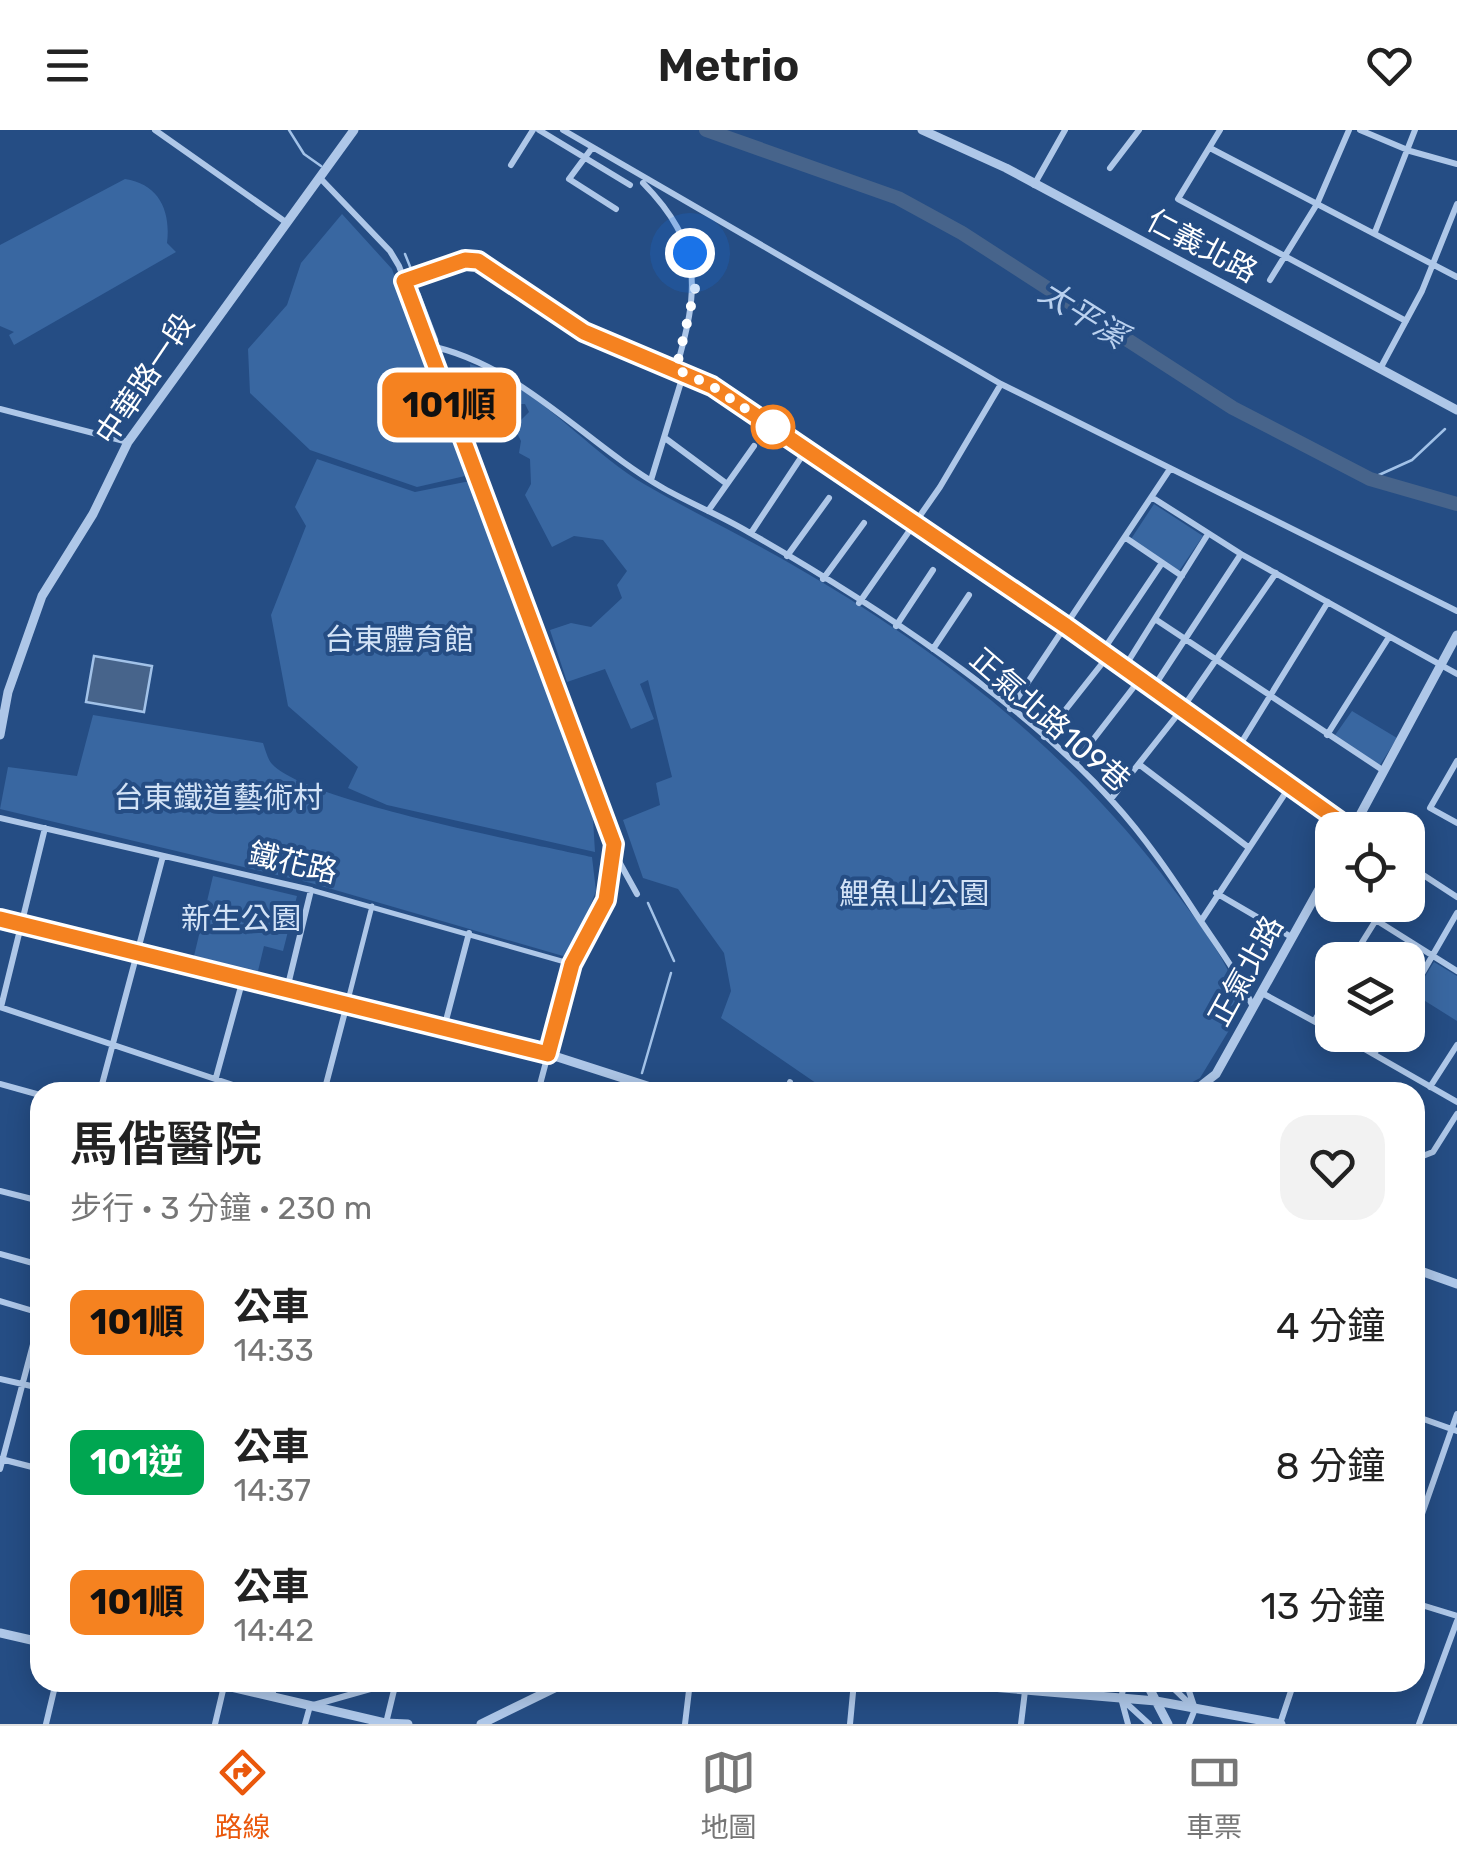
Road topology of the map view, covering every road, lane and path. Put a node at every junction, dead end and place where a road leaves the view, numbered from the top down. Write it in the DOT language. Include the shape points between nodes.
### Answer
graph roads {
  1 [pos="155,130"];
  2 [pos="354,130"];
  3 [pos="536,130"];
  4 [pos="563,130"];
  5 [pos="922,130"];
  6 [pos="1066,130"];
  7 [pos="1139,130"];
  8 [pos="1220,130"];
  9 [pos="1349,130"];
  10 [pos="1360,130"];
  11 [pos="1415,130"];
  12 [pos="592,148"];
  13 [pos="1210,148"];
  14 [pos="1410,151"];
  15 [pos="584,158"];
  16 [pos="1457,164"];
  17 [pos="511,165"];
  18 [pos="1110,168"];
  19 [pos="636,175"];
  20 [pos="321,179"];
  21 [pos="1034,185"];
  22 [pos="630,186"];
  23 [pos="1317,204"];
  24 [pos="1457,204"];
  25 [pos="616,209"];
  26 [pos="288,224"];
  27 [pos="1375,232"];
  28 [pos="1284,257"];
  29 [pos="1434,265"];
  30 [pos="1457,277"];
  31 [pos="1270,280"];
  32 [pos="404,281"];
  33 [pos="1406,322"];
  34 [pos="426,344"];
  35 [pos="1380,369"];
  36 [pos="680,371"];
  37 [pos="1001,384"];
  38 [pos="0,410"];
  39 [pos="1457,410"];
  40 [pos="665,438"];
  41 [pos="128,442"];
  42 [pos="754,446"];
  43 [pos="806,450"];
  44 [pos="1171,468"];
  45 [pos="652,480"];
  46 [pos="727,484"];
  47 [pos="829,498"];
  48 [pos="1153,498"];
  49 [pos="708,511"];
  50 [pos="864,523"];
  51 [pos="916,524"];
  52 [pos="750,533"];
  53 [pos="1208,534"];
  54 [pos="1126,538"];
  55 [pos="1241,554"];
  56 [pos="786,556"];
  57 [pos="1162,563"];
  58 [pos="933,570"];
  59 [pos="1276,573"];
  60 [pos="1182,576"];
  61 [pos="823,579"];
  62 [pos="970,594"];
  63 [pos="1328,602"];
  64 [pos="860,603"];
  65 [pos="1457,611"];
  66 [pos="1155,619"];
  67 [pos="896,626"];
  68 [pos="1066,626"];
  69 [pos="1457,635"];
  70 [pos="1389,637"];
  71 [pos="1184,641"];
  72 [pos="933,649"];
  73 [pos="1105,654"];
  74 [pos="1441,661"];
  75 [pos="1214,662"];
  76 [pos="1124,668"];
  77 [pos="1457,674"];
  78 [pos="1140,678"];
  79 [pos="1152,688"];
  80 [pos="4,691"];
  81 [pos="1270,700"];
  82 [pos="1010,709"];
  83 [pos="1182,709"];
  84 [pos="0,735"];
  85 [pos="1327,735"];
  86 [pos="1044,738"];
  87 [pos="1238,748"];
  88 [pos="1457,761"];
  89 [pos="1074,763"];
  90 [pos="1140,765"];
  91 [pos="1384,771"];
  92 [pos="1290,786"];
  93 [pos="1111,800"];
  94 [pos="1327,812"];
  95 [pos="1362,812"];
  96 [pos="0,818"];
  97 [pos="1457,824"];
  98 [pos="44,828"];
  99 [pos="1248,847"];
  100 [pos="615,855"];
  101 [pos="162,856"];
  102 [pos="1425,877"];
  103 [pos="312,890"];
  104 [pos="1216,893"];
  105 [pos="637,894"];
  106 [pos="1315,897"];
  107 [pos="1457,897"];
  108 [pos="372,906"];
  109 [pos="1457,913"];
  110 [pos="0,919"];
  111 [pos="1201,921"];
  112 [pos="1379,922"];
  113 [pos="22,924"];
  114 [pos="470,933"];
  115 [pos="1293,938"];
  116 [pos="137,952"];
  117 [pos="1432,956"];
  118 [pos="572,964"];
  119 [pos="1425,968"];
  120 [pos="1457,972"];
  121 [pos="243,978"];
  122 [pos="287,989"];
  123 [pos="1262,993"];
  124 [pos="347,1004"];
  125 [pos="0,1008"];
  126 [pos="1254,1008"];
  127 [pos="1315,1020"];
  128 [pos="444,1028"];
  129 [pos="1457,1045"];
  130 [pos="112,1047"];
  131 [pos="1370,1052"];
  132 [pos="548,1054"];
  133 [pos="1374,1054"];
  134 [pos="216,1080"];
  135 [pos="103,1082"];
  136 [pos="222,1082"];
  137 [pos="327,1082"];
  138 [pos="541,1082"];
  139 [pos="635,1082"];
  140 [pos="1208,1082"];
  141 [pos="1422,1082"];
  142 [pos="0,1084"];
  143 [pos="1425,1084"];
  144 [pos="1430,1087"];
  145 [pos="30,1092"];
  146 [pos="1457,1102"];
  147 [pos="1457,1114"];
  148 [pos="1425,1157"];
  149 [pos="0,1190"];
  150 [pos="30,1198"];
  151 [pos="0,1254"];
  152 [pos="30,1262"];
  153 [pos="1425,1273"];
  154 [pos="1457,1284"];
  155 [pos="0,1301"];
  156 [pos="30,1312"];
  157 [pos="30,1354"];
  158 [pos="0,1379"];
  159 [pos="22,1385"];
  160 [pos="30,1386"];
  161 [pos="1457,1414"];
  162 [pos="1425,1420"];
  163 [pos="1454,1430"];
  164 [pos="1,1459"];
  165 [pos="30,1466"];
  166 [pos="0,1469"];
  167 [pos="1425,1503"];
  168 [pos="1425,1607"];
  169 [pos="1457,1618"];
  170 [pos="0,1632"];
  171 [pos="30,1640"];
  172 [pos="54,1692"];
  173 [pos="223,1692"];
  174 [pos="250,1692"];
  175 [pos="273,1692"];
  176 [pos="360,1692"];
  177 [pos="393,1692"];
  178 [pos="547,1692"];
  179 [pos="689,1692"];
  180 [pos="853,1692"];
  181 [pos="1025,1692"];
  182 [pos="1039,1692"];
  183 [pos="1122,1692"];
  184 [pos="1152,1692"];
  185 [pos="1178,1692"];
  186 [pos="1189,1692"];
  187 [pos="1291,1692"];
  188 [pos="272,1697"];
  189 [pos="1121,1698"];
  190 [pos="1156,1700"];
  191 [pos="310,1706"];
  192 [pos="1195,1709"];
  193 [pos="385,1723"];
  194 [pos="46,1724"];
  195 [pos="215,1724"];
  196 [pos="304,1724"];
  197 [pos="408,1724"];
  198 [pos="482,1724"];
  199 [pos="685,1724"];
  200 [pos="850,1724"];
  201 [pos="1022,1724"];
  202 [pos="1128,1724"];
  203 [pos="1149,1724"];
  204 [pos="1168,1724"];
  205 [pos="1188,1724"];
  206 [pos="1281,1724"];
  207 [pos="1419,1724"];
  1 -- 26 [label="street"];
  2 -- 20 [label="street, 中華路一段"];
  3 -- 15 [label="street"];
  3 -- 17 [label="street"];
  4 -- 12 [label="street"];
  5 -- 21 [label="street, 仁義北路"];
  6 -- 21 [label="street"];
  7 -- 18 [label="street"];
  8 -- 13 [label="street"];
  9 -- 23 [label="street"];
  10 -- 14 [label="street"];
  11 -- 14 [label="street"];
  12 -- 15 [label="street"];
  12 -- 19 [label="street"];
  13 -- 23 [label="street"];
  13 -- 28 [label="street" via="1178,199"];
  14 -- 16 [label="street"];
  14 -- 27 [label="street"];
  15 -- 22 [label="street"];
  15 -- 25 [label="street" via="569,179"];
  19 -- 36 [label="street" via="690,253 695,280"];
  19 -- 37 [label="street"];
  20 -- 26 [label="street, 中華路一段"];
  20 -- 32 [label="street" via="390,251"];
  21 -- 35 [label="street, 仁義北路"];
  23 -- 27 [label="street"];
  23 -- 28 [label="street"];
  24 -- 29 [label="street"];
  26 -- 41 [label="street, 中華路一段"];
  27 -- 29 [label="street"];
  28 -- 31 [label="street"];
  28 -- 33 [label="street"];
  29 -- 30 [label="street"];
  29 -- 33 [label="street"];
  32 -- 34 [label="street"];
  32 -- 36 [label="street" via="478,261 584,332"];
  33 -- 35 [label="street"];
  34 -- 45 [label="street, 正氣北路109巷" via="512,377"];
  34 -- 100 [label="street"];
  35 -- 39 [label="street, 仁義北路"];
  36 -- 40 [label="street"];
  36 -- 43 [label="street"];
  37 -- 44 [label="street"];
  37 -- 51 [label="street"];
  38 -- 41 [label="street"];
  40 -- 45 [label="street"];
  40 -- 46 [label="street"];
  41 -- 80 [label="street, 中華路一段" via="42,596"];
  42 -- 46 [label="street"];
  43 -- 51 [label="street"];
  43 -- 52 [label="street"];
  44 -- 48 [label="street"];
  44 -- 65 [label="street"];
  45 -- 49 [label="street, 正氣北路109巷"];
  46 -- 49 [label="street"];
  47 -- 56 [label="street"];
  48 -- 53 [label="street"];
  48 -- 54 [label="street"];
  49 -- 52 [label="street, 正氣北路109巷"];
  50 -- 61 [label="street"];
  51 -- 64 [label="street"];
  51 -- 68 [label="street"];
  52 -- 56 [label="street, 正氣北路109巷"];
  53 -- 55 [label="street"];
  53 -- 60 [label="street"];
  54 -- 57 [label="street"];
  54 -- 68 [label="street"];
  55 -- 59 [label="street"];
  55 -- 71 [label="street"];
  56 -- 61 [label="street, 正氣北路109巷"];
  57 -- 60 [label="street"];
  57 -- 73 [label="street"];
  58 -- 67 [label="street"];
  59 -- 63 [label="street"];
  59 -- 75 [label="street"];
  60 -- 66 [label="street"];
  61 -- 64 [label="street, 正氣北路109巷"];
  62 -- 72 [label="street"];
  63 -- 70 [label="street"];
  63 -- 81 [label="street"];
  64 -- 67 [label="street, 正氣北路109巷"];
  66 -- 71 [label="street"];
  66 -- 76 [label="street"];
  67 -- 72 [label="street, 正氣北路109巷"];
  68 -- 73 [label="street"];
  68 -- 82 [label="street"];
  69 -- 74 [label="street"];
  70 -- 74 [label="street"];
  70 -- 85 [label="street"];
  71 -- 75 [label="street"];
  71 -- 79 [label="street"];
  72 -- 82 [label="street, 正氣北路109巷"];
  73 -- 76 [label="street"];
  73 -- 86 [label="street"];
  74 -- 77 [label="street"];
  74 -- 91 [label="street"];
  75 -- 81 [label="street"];
  75 -- 83 [label="street"];
  76 -- 78 [label="street"];
  78 -- 79 [label="street"];
  78 -- 89 [label="street"];
  79 -- 83 [label="street"];
  80 -- 84 [label="street, 中華路一段"];
  81 -- 85 [label="street"];
  81 -- 87 [label="street"];
  82 -- 86 [label="street, 正氣北路109巷"];
  83 -- 87 [label="street"];
  83 -- 90 [label="street"];
  85 -- 91 [label="street"];
  86 -- 89 [label="street, 正氣北路109巷"];
  87 -- 92 [label="street"];
  88 -- 97 [label="street" via="1430,808"];
  89 -- 93 [label="street, 正氣北路109巷"];
  90 -- 93 [label="street"];
  90 -- 99 [label="street"];
  91 -- 95 [label="street"];
  92 -- 94 [label="street"];
  92 -- 99 [label="street"];
  93 -- 111 [label="street, 正氣北路109巷"];
  96 -- 98 [label="street, 鐵花路"];
  98 -- 101 [label="street, 鐵花路"];
  98 -- 113 [label="street"];
  99 -- 104 [label="street"];
  100 -- 105 [label="street"];
  100 -- 118 [label="street" via="606,900"];
  101 -- 103 [label="street, 鐵花路"];
  101 -- 116 [label="street"];
  102 -- 107 [label="street"];
  103 -- 108 [label="street, 鐵花路"];
  103 -- 122 [label="street"];
  104 -- 111 [label="street"];
  104 -- 115 [label="street"];
  106 -- 115 [label="street, 正氣北路"];
  108 -- 114 [label="street, 鐵花路"];
  108 -- 124 [label="street"];
  109 -- 117 [label="street"];
  110 -- 113 [label="street"];
  111 -- 126 [label="street, 正氣北路109巷"];
  112 -- 117 [label="street"];
  113 -- 116 [label="street"];
  113 -- 125 [label="street"];
  114 -- 118 [label="street, 鐵花路"];
  114 -- 128 [label="street"];
  115 -- 123 [label="street, 正氣北路"];
  116 -- 121 [label="street"];
  116 -- 130 [label="street"];
  117 -- 119 [label="street"];
  117 -- 120 [label="street"];
  118 -- 132 [label="street"];
  121 -- 122 [label="street"];
  121 -- 134 [label="street"];
  122 -- 124 [label="street"];
  123 -- 126 [label="street, 正氣北路"];
  123 -- 127 [label="street"];
  124 -- 128 [label="street"];
  124 -- 137 [label="street"];
  125 -- 130 [label="street"];
  126 -- 140 [label="street, 正氣北路"];
  128 -- 132 [label="street"];
  129 -- 144 [label="street"];
  130 -- 134 [label="street"];
  130 -- 135 [label="street"];
  131 -- 133 [label="street"];
  132 -- 138 [label="street"];
  132 -- 139 [label="street"];
  133 -- 141 [label="street"];
  134 -- 136 [label="street"];
  142 -- 145 [label="street"];
  143 -- 144 [label="street"];
  144 -- 146 [label="street"];
  147 -- 148 [label="street"];
  149 -- 150 [label="street"];
  151 -- 152 [label="street"];
  153 -- 154 [label="street"];
  155 -- 156 [label="street"];
  157 -- 159 [label="street"];
  158 -- 159 [label="street"];
  159 -- 160 [label="street"];
  159 -- 164 [label="street"];
  161 -- 163 [label="street"];
  162 -- 163 [label="street"];
  163 -- 167 [label="street"];
  164 -- 165 [label="street"];
  164 -- 166 [label="street"];
  168 -- 169 [label="street"];
  169 -- 207 [label="street"];
  170 -- 171 [label="street"];
  172 -- 194 [label="street"];
  173 -- 195 [label="street"];
  174 -- 188 [label="street"];
  175 -- 188 [label="street"];
  176 -- 191 [label="street"];
  177 -- 193 [label="street"];
  178 -- 198 [label="street"];
  179 -- 199 [label="street"];
  180 -- 200 [label="street"];
  181 -- 201 [label="street"];
  182 -- 189 [label="street"];
  183 -- 189 [label="street"];
  184 -- 190 [label="street"];
  185 -- 192 [label="street"];
  186 -- 192 [label="street"];
  187 -- 206 [label="street"];
  188 -- 191 [label="street"];
  189 -- 190 [label="street"];
  189 -- 202 [label="street"];
  189 -- 203 [label="street"];
  190 -- 192 [label="street"];
  190 -- 204 [label="street"];
  191 -- 193 [label="street"];
  191 -- 196 [label="street"];
  192 -- 205 [label="street"];
  192 -- 206 [label="street"];
  193 -- 197 [label="street"];
}
